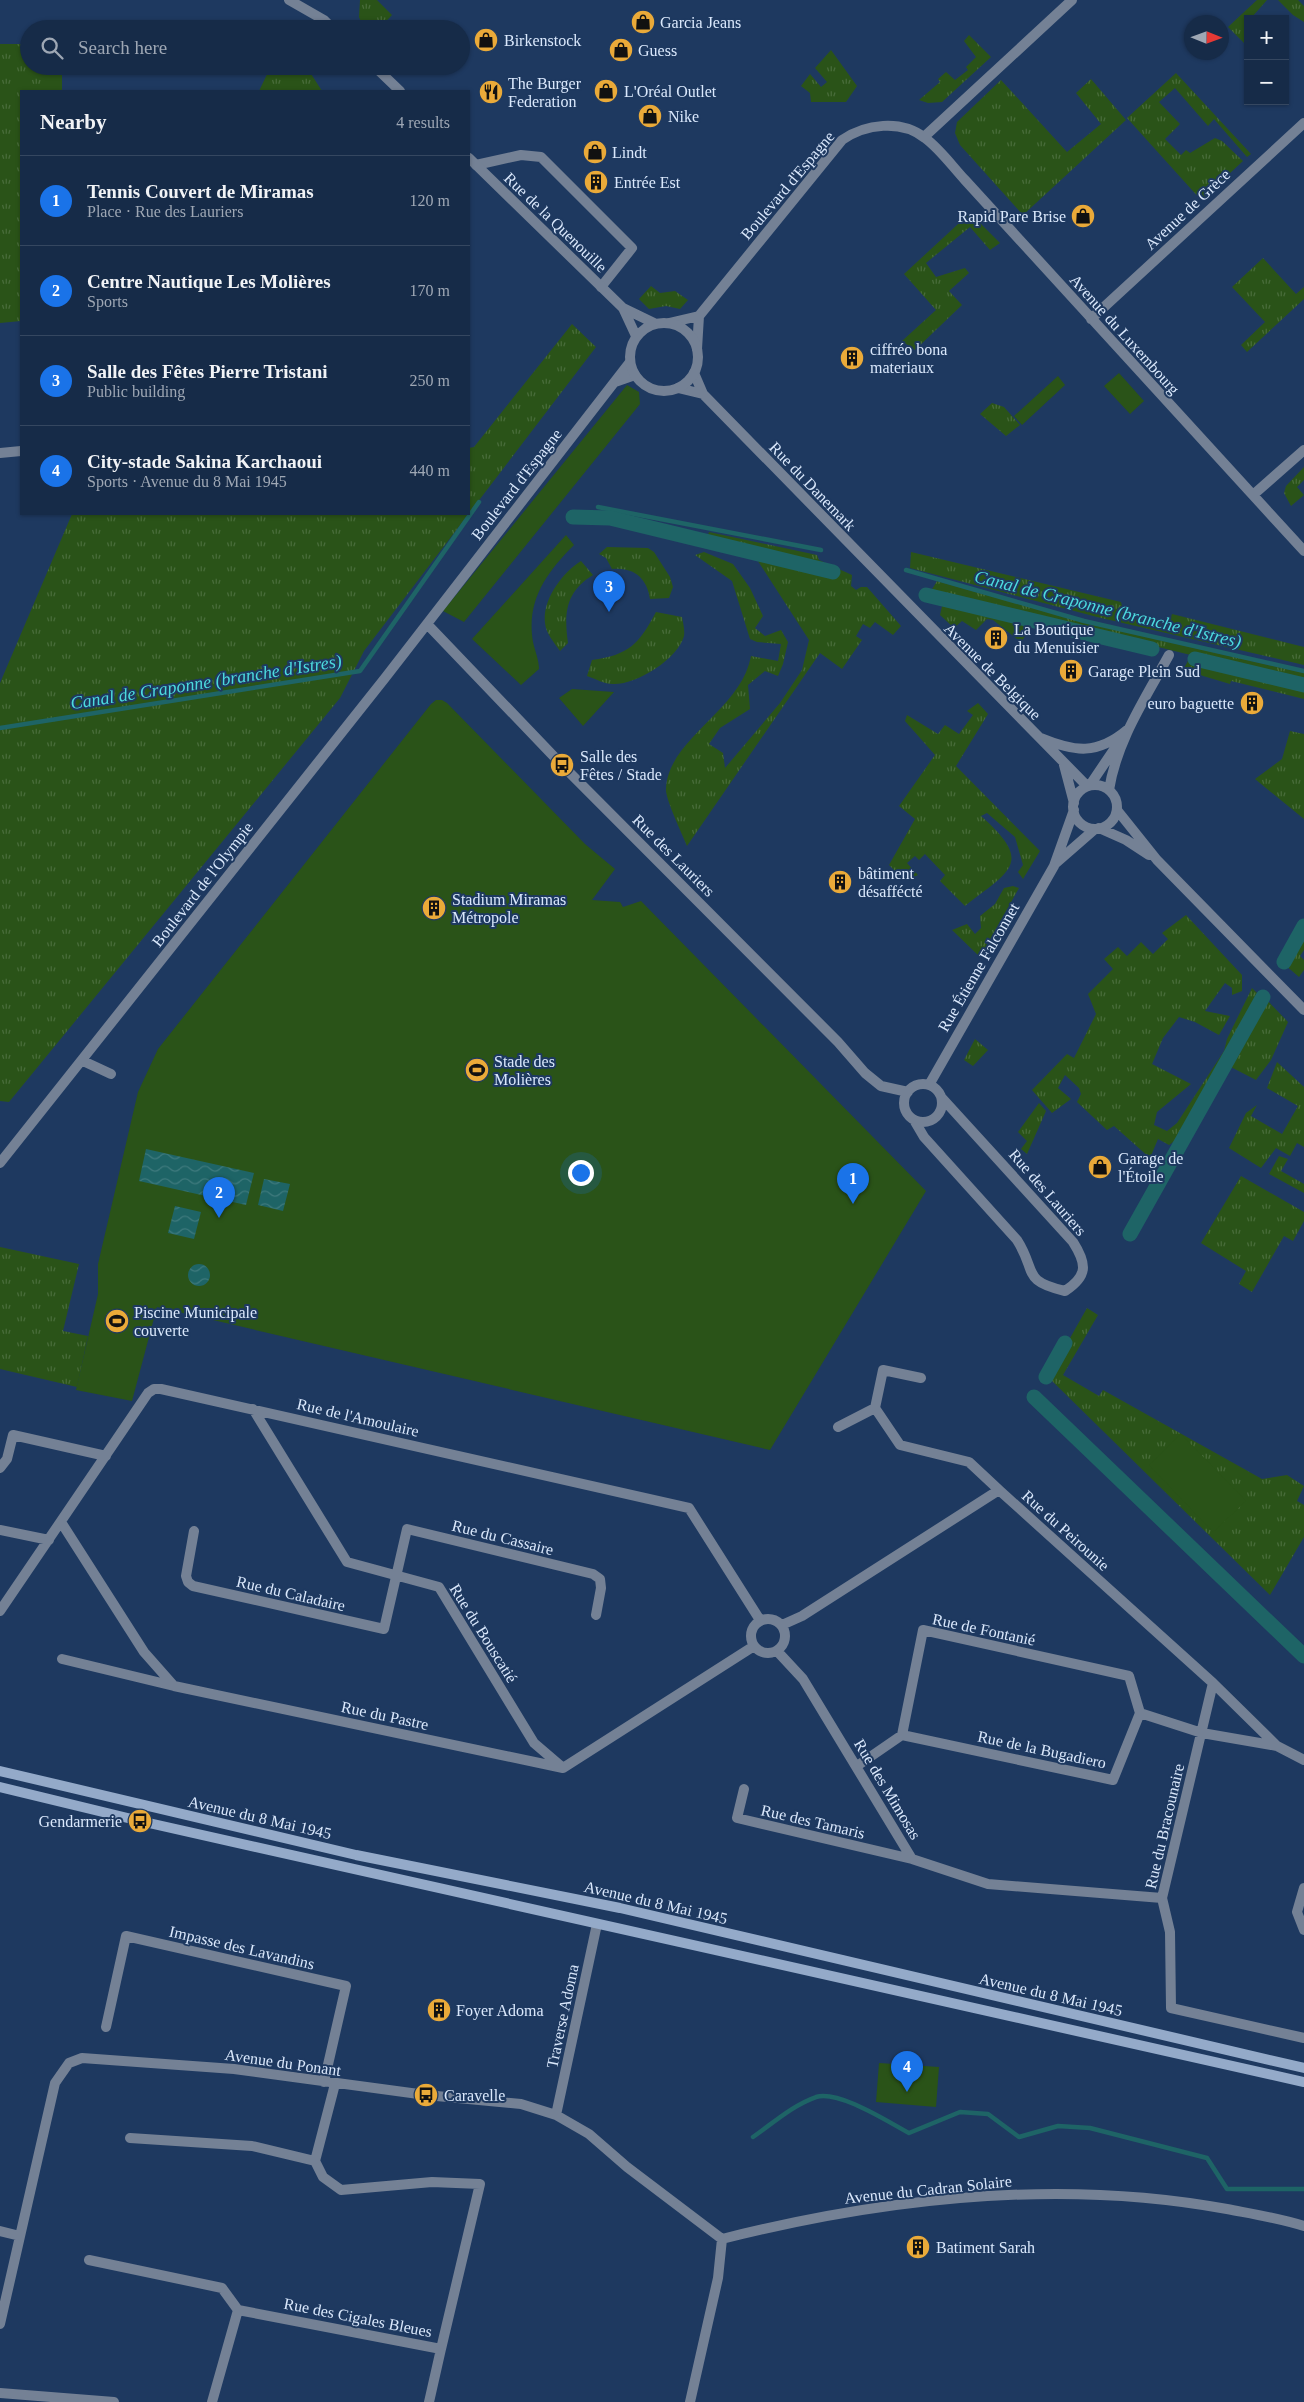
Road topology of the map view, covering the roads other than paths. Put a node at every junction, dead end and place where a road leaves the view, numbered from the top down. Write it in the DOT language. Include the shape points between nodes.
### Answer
graph roads {
  1 [pos="289,0"];
  2 [pos="1072,0"];
  3 [pos="324,20"];
  4 [pos="383,75"];
  5 [pos="399,90"];
  6 [pos="1304,123"];
  7 [pos="924,137"];
  8 [pos="472,161"];
  9 [pos="601,287"];
  10 [pos="623,308"];
  11 [pos="699,316"];
  12 [pos="1091,318"];
  13 [pos="654,323"];
  14 [pos="669,323"];
  15 [pos="636,336"];
  16 [pos="697,349"];
  17 [pos="630,362"];
  18 [pos="694,373"];
  19 [pos="635,375"];
  20 [pos="615,382"];
  21 [pos="678,388"];
  22 [pos="703,394"];
  23 [pos="1304,450"];
  24 [pos="20,451"];
  25 [pos="0,453"];
  26 [pos="1254,495"];
  27 [pos="1304,551"];
  28 [pos="901,599"];
  29 [pos="427,624"];
  30 [pos="1169,655"];
  31 [pos="1128,730"];
  32 [pos="1038,737"];
  33 [pos="1064,764"];
  34 [pos="1089,786"];
  35 [pos="1109,790"];
  36 [pos="1074,806"];
  37 [pos="1116,810"];
  38 [pos="1097,828"];
  39 [pos="1156,860"];
  40 [pos="1054,866"];
  41 [pos="1304,1010"];
  42 [pos="83,1061"];
  43 [pos="111,1074"];
  44 [pos="929,1085"];
  45 [pos="908,1092"];
  46 [pos="942,1098"];
  47 [pos="914,1120"];
  48 [pos="0,1163"];
  49 [pos="921,1378"];
  50 [pos="874,1408"];
  51 [pos="253,1409"];
  52 [pos="838,1427"];
  53 [pos="106,1456"];
  54 [pos="0,1468"];
  55 [pos="999,1490"];
  56 [pos="61,1522"];
  57 [pos="0,1530"];
  58 [pos="194,1532"];
  59 [pos="49,1540"];
  60 [pos="398,1575"];
  61 [pos="0,1611"];
  62 [pos="596,1615"];
  63 [pos="760,1620"];
  64 [pos="782,1625"];
  65 [pos="754,1646"];
  66 [pos="777,1650"];
  67 [pos="62,1659"];
  68 [pos="1213,1683"];
  69 [pos="174,1686"];
  70 [pos="1140,1713"];
  71 [pos="1202,1733"];
  72 [pos="902,1735"];
  73 [pos="1277,1746"];
  74 [pos="1304,1760"];
  75 [pos="857,1766"];
  76 [pos="563,1768"];
  77 [pos="0,1771"];
  78 [pos="0,1787"];
  79 [pos="744,1789"];
  80 [pos="912,1859"];
  81 [pos="1304,1888"];
  82 [pos="1162,1898"];
  83 [pos="597,1924"];
  84 [pos="1304,1930"];
  85 [pos="106,2027"];
  86 [pos="1304,2038"];
  87 [pos="1304,2068"];
  88 [pos="324,2082"];
  89 [pos="1304,2082"];
  90 [pos="335,2084"];
  91 [pos="556,2115"];
  92 [pos="130,2138"];
  93 [pos="315,2161"];
  94 [pos="1304,2226"];
  95 [pos="0,2231"];
  96 [pos="20,2236"];
  97 [pos="722,2239"];
  98 [pos="89,2260"];
  99 [pos="238,2310"];
  100 [pos="0,2324"];
  101 [pos="441,2348"];
  102 [pos="0,2394"];
  103 [pos="114,2402"];
  104 [pos="212,2402"];
  105 [pos="429,2402"];
  106 [pos="690,2402"];
  1 -- 3 [label="street"];
  2 -- 7 [label="street"];
  4 -- 5 [label="street"];
  6 -- 12 [label="street, Avenue de Grèce"];
  7 -- 11 [label="street, Boulevard d'Espagne" via="904,128 881,125 862,129 842,140"];
  7 -- 12 [label="street, Avenue du Luxembourg"];
  8 -- 9 [label="street, Rue de la Quenouille"];
  8 -- 9 [label="street" via="521,155 541,157 632,248"];
  9 -- 10 [label="street, Rue de la Quenouille"];
  10 -- 13 [label="street, Rue de la Quenouille"];
  10 -- 15 [label="street, Rue de la Quenouille"];
  11 -- 14 [label="street"];
  11 -- 16 [label="street"];
  12 -- 26 [label="street, Avenue du Luxembourg"];
  13 -- 14 [label="street"];
  13 -- 15 [label="street"];
  14 -- 16 [label="street" via="687,331"];
  15 -- 17 [label="street" via="631,346"];
  16 -- 18 [label="street" via="698,363"];
  17 -- 19 [label="street"];
  17 -- 20 [label="street, Boulevard d'Espagne"];
  18 -- 21 [label="street"];
  18 -- 22 [label="street, Rue du Danemark"];
  19 -- 20 [label="street"];
  19 -- 21 [label="street" via="645,386 656,391"];
  20 -- 29 [label="street, Boulevard d'Espagne"];
  21 -- 22 [label="street"];
  22 -- 28 [label="street, Rue du Danemark"];
  23 -- 26 [label="street"];
  24 -- 25 [label="street"];
  26 -- 27 [label="street, Avenue du Luxembourg"];
  28 -- 32 [label="street, Avenue de Belgique"];
  29 -- 42 [label="street, Boulevard de l'Olympie"];
  29 -- 45 [label="street, Rue des Lauriers" via="865,1073 881,1086"];
  30 -- 31 [label="street"];
  31 -- 32 [label="street" via="1113,741 1086,749 1064,748"];
  31 -- 34 [label="street"];
  31 -- 35 [label="street"];
  32 -- 33 [label="street, Avenue de Belgique"];
  33 -- 34 [label="street, Avenue de Belgique"];
  33 -- 36 [label="street, Avenue de Belgique"];
  34 -- 35 [label="street" via="1097,785"];
  34 -- 36 [label="street" via="1079,792"];
  35 -- 37 [label="street" via="1114,796"];
  36 -- 38 [label="street" via="1079,821"];
  36 -- 40 [label="street, Rue Étienne Falconnet"];
  37 -- 38 [label="street" via="1110,822"];
  37 -- 39 [label="street"];
  38 -- 39 [label="street" via="1126,840"];
  38 -- 40 [label="street, Rue Étienne Falconnet"];
  39 -- 41 [label="street"];
  40 -- 44 [label="street, Rue Étienne Falconnet"];
  42 -- 43 [label="street"];
  42 -- 48 [label="street, Boulevard de l'Olympie"];
  44 -- 45 [label="street" via="917,1085"];
  44 -- 46 [label="street, Rue des Lauriers"];
  45 -- 47 [label="street, Rue des Lauriers" via="906,1111"];
  46 -- 47 [label="street" via="938,1116 927,1122"];
  46 -- 47 [label="street, Rue des Lauriers" via="1074,1242 1082,1257 1083,1271 1079,1281 1065,1291 1043,1286 1035,1279 1018,1240 924,1137"];
  49 -- 50 [label="street" via="883,1370"];
  50 -- 52 [label="street"];
  50 -- 55 [label="street" via="900,1445 969,1462"];
  51 -- 53 [label="street, Rue de l'Amoulaire" via="154,1389 148,1393"];
  51 -- 60 [label="street, Rue du Bouscatié" via="347,1562"];
  51 -- 63 [label="street, Rue de l'Amoulaire" via="690,1508"];
  53 -- 54 [label="street" via="12,1435 7,1459"];
  53 -- 56 [label="street, Rue de l'Amoulaire"];
  55 -- 64 [label="street, Rue du Peirounie" via="802,1616"];
  55 -- 68 [label="street, Rue du Peirounie"];
  56 -- 59 [label="street, Rue de l'Amoulaire"];
  56 -- 69 [label="street" via="144,1652"];
  57 -- 59 [label="street"];
  58 -- 60 [label="street, Rue du Caladaire" via="186,1576 193,1586 384,1629"];
  59 -- 61 [label="street, Rue de l'Amoulaire"];
  60 -- 62 [label="street, Rue du Cassaire" via="407,1529 593,1574 600,1579 602,1588"];
  60 -- 76 [label="street, Rue du Bouscatié" via="439,1587 534,1743"];
  63 -- 64 [label="street" via="775,1619"];
  63 -- 65 [label="street" via="751,1635"];
  64 -- 66 [label="street" via="786,1636"];
  65 -- 66 [label="street" via="762,1652"];
  65 -- 76 [label="street"];
  66 -- 75 [label="street, Rue des Mimosas" via="803,1679"];
  67 -- 69 [label="street, Rue du Pastre"];
  68 -- 71 [label="street, Rue du Bracounaire"];
  68 -- 73 [label="street, Rue du Peirounie"];
  69 -- 76 [label="street, Rue du Pastre"];
  70 -- 71 [label="street"];
  70 -- 72 [label="street, Rue de la Bugadiero" via="1113,1780"];
  70 -- 72 [label="street, Rue de Fontanié" via="1128,1676 922,1630"];
  71 -- 73 [label="street"];
  71 -- 82 [label="street, Rue du Bracounaire"];
  72 -- 75 [label="street"];
  73 -- 74 [label="street, Rue du Peirounie"];
  75 -- 80 [label="street, Rue des Mimosas"];
  77 -- 87 [label="main road, Avenue du 8 Mai 1945" via="356,1855 620,1908"];
  78 -- 83 [label="main road, Avenue du 8 Mai 1945"];
  79 -- 80 [label="street, Rue des Tamaris" via="737,1818"];
  80 -- 82 [label="street, Rue des Mimosas" via="988,1884"];
  81 -- 84 [label="street" via="1297,1912"];
  82 -- 86 [label="street, Rue du Bracounaire" via="1170,1932 1171,2008"];
  83 -- 89 [label="main road, Avenue du 8 Mai 1945"];
  83 -- 91 [label="street, Traverse Adoma"];
  85 -- 88 [label="street, Impasse des Lavandins" via="126,1936 346,1986"];
  88 -- 90 [label="street, Avenue du Ponant"];
  88 -- 96 [label="street, Avenue du Ponant" via="234,2069 117,2060 82,2058 69,2064 55,2083"];
  90 -- 91 [label="street, Avenue du Ponant" via="521,2104"];
  90 -- 93 [label="street"];
  91 -- 97 [label="street, Avenue du Ponant" via="589,2134"];
  92 -- 93 [label="street" via="252,2146"];
  93 -- 101 [label="street, Rue des Cigales Bleues" via="323,2177 341,2190 432,2182 480,2184"];
  94 -- 97 [label="street, Avenue du Cadran Solaire" via="1185,2201 1014,2194 878,2207"];
  95 -- 96 [label="street"];
  96 -- 100 [label="street, Avenue du Ponant"];
  97 -- 106 [label="street" via="718,2278"];
  98 -- 99 [label="street" via="222,2288"];
  99 -- 101 [label="street, Rue des Cigales Bleues"];
  99 -- 104 [label="street"];
  101 -- 105 [label="street"];
  102 -- 103 [label="street"];
}
